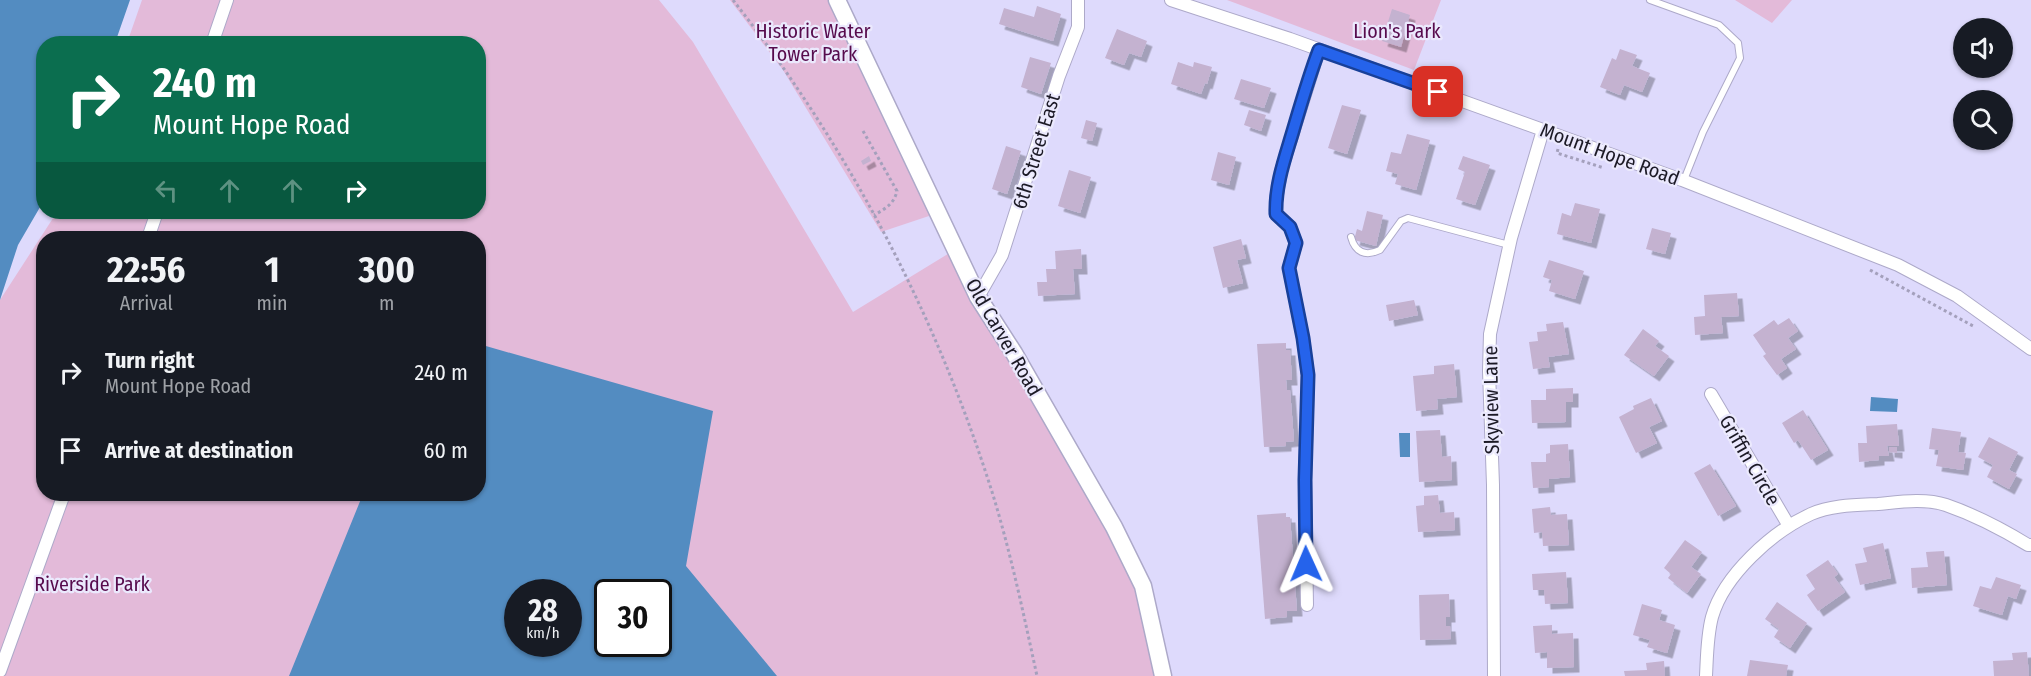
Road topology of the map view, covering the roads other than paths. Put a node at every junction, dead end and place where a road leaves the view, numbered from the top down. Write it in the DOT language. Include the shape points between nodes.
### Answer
graph roads {
  1 [pos="226,0"];
  2 [pos="837,0"];
  3 [pos="1078,0"];
  4 [pos="1170,0"];
  5 [pos="1650,0"];
  6 [pos="215,36"];
  7 [pos="1319,50"];
  8 [pos="1543,130"];
  9 [pos="1684,181"];
  10 [pos="1351,237"];
  11 [pos="1510,246"];
  12 [pos="978,297"];
  13 [pos="2031,349"];
  14 [pos="1711,393"];
  15 [pos="61,501"];
  16 [pos="1789,526"];
  17 [pos="2031,545"];
  18 [pos="1307,605"];
  19 [pos="0,671"];
  20 [pos="1162,676"];
  21 [pos="1494,676"];
  22 [pos="1706,676"];
  1 -- 6 [label="street"];
  2 -- 12 [label="street, Old Carver Road"];
  3 -- 12 [label="street, 6th Street East" via="1077,27 1002,255"];
  4 -- 7 [label="street, Mount Hope Road"];
  5 -- 9 [label="lane" via="1719,25 1738,43 1740,58 1703,132"];
  7 -- 8 [label="street, Mount Hope Road"];
  7 -- 18 [label="street" via="1281,171 1276,201 1276,214 1290,227 1296,243 1289,268 1308,375"];
  8 -- 9 [label="street, Mount Hope Road"];
  8 -- 11 [label="street, Skyview Lane"];
  9 -- 13 [label="street, Mount Hope Road" via="1898,265 1957,297"];
  10 -- 11 [label="lane" via="1360,252 1370,254 1380,250 1401,221 1408,218"];
  11 -- 21 [label="street, Skyview Lane" via="1490,343"];
  12 -- 20 [label="street, Old Carver Road" via="1114,527 1143,586"];
  14 -- 16 [label="street, Griffin Circle"];
  15 -- 19 [label="street"];
  16 -- 17 [label="street" via="1812,513 1832,508 1910,502 1944,504"];
  16 -- 22 [label="street" via="1748,560 1720,598 1712,617"];
}
